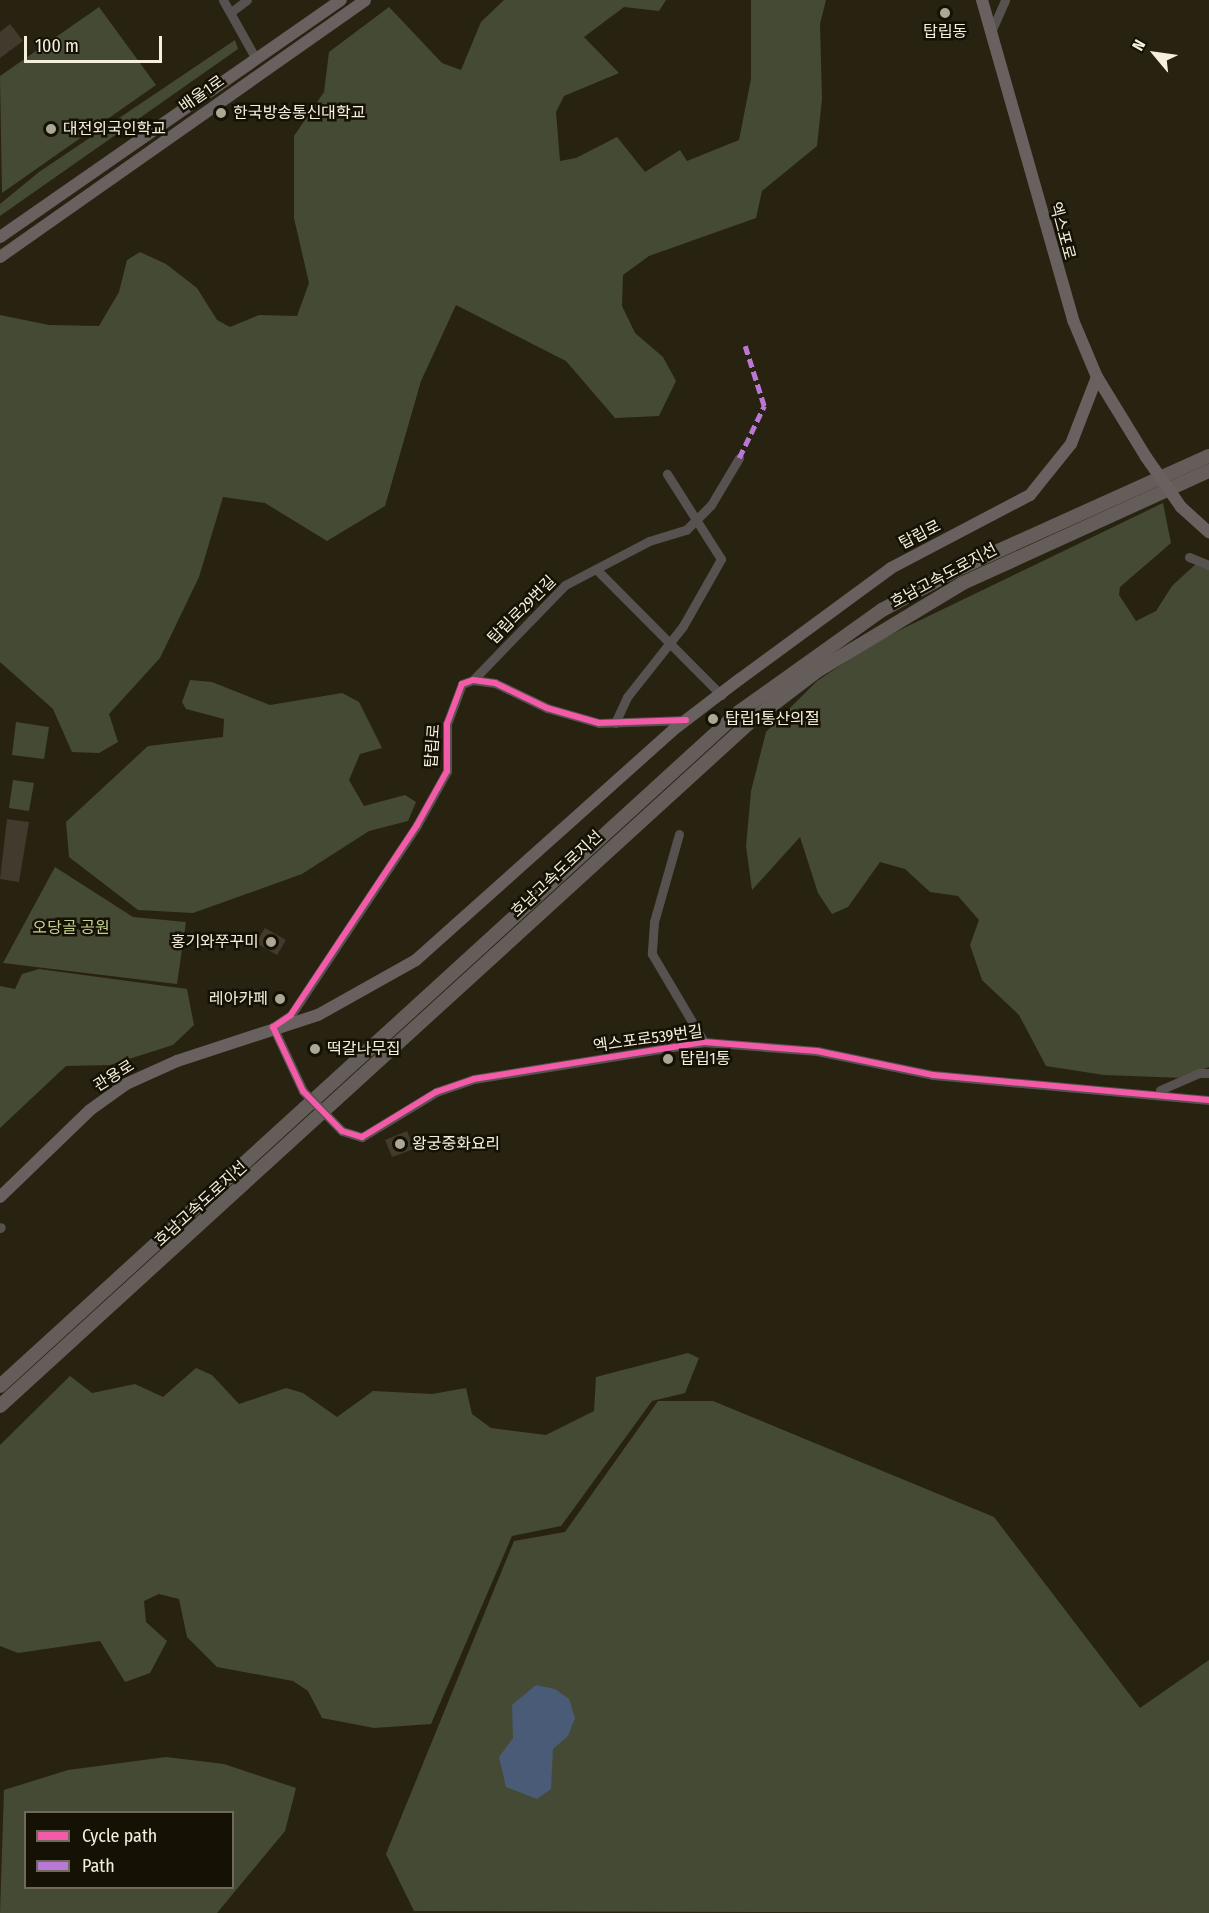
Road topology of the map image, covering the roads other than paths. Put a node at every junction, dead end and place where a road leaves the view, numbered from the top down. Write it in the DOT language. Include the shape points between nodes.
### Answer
graph roads {
  1 [pos="223,0"];
  2 [pos="247,0"];
  3 [pos="341,0"];
  4 [pos="365,0"];
  5 [pos="982,0"];
  6 [pos="1005,0"];
  7 [pos="231,12"];
  8 [pos="990,34"];
  9 [pos="256,59"];
  10 [pos="0,237"];
  11 [pos="0,257"];
  12 [pos="1097,377"];
  13 [pos="1209,456"];
  14 [pos="739,458"];
  15 [pos="1209,471"];
  16 [pos="667,474"];
  17 [pos="698,519"];
  18 [pos="1209,532"];
  19 [pos="1189,557"];
  20 [pos="1209,565"];
  21 [pos="598,571"];
  22 [pos="671,641"];
  23 [pos="473,680"];
  24 [pos="721,695"];
  25 [pos="686,720"];
  26 [pos="615,723"];
  27 [pos="679,834"];
  28 [pos="273,1027"];
  29 [pos="704,1042"];
  30 [pos="1208,1072"];
  31 [pos="1191,1078"];
  32 [pos="1152,1092"];
  33 [pos="1192,1096"];
  34 [pos="1208,1102"];
  35 [pos="0,1197"];
  36 [pos="0,1386"];
  37 [pos="0,1406"];
  1 -- 7 [label="street"];
  2 -- 7 [label="street"];
  3 -- 9 [label="main road, 배울1로"];
  4 -- 11 [label="main road, 배울1로"];
  5 -- 8 [label="main road, 엑스포로"];
  6 -- 8 [label="street"];
  7 -- 9 [label="street"];
  8 -- 12 [label="main road, 엑스포로" via="1059,280"];
  9 -- 10 [label="main road, 배울1로"];
  12 -- 18 [label="main road, 엑스포로, bridge" via="1181,507"];
  12 -- 24 [label="main road, 탑립로" via="1071,444 1030,495 891,568"];
  13 -- 36 [label="highway, 호남고속도로지선" via="956,570 882,610 739,712"];
  14 -- 17 [label="street, 탑립로29번길"];
  15 -- 37 [label="highway, 호남고속도로지선" via="963,583 890,623 759,714"];
  16 -- 17 [label="street"];
  17 -- 21 [label="street, 탑립로29번길" via="686,530 649,541"];
  17 -- 22 [label="street" via="721,559"];
  19 -- 20 [label="street"];
  21 -- 22 [label="street"];
  21 -- 23 [label="street, 탑립로29번길" via="565,585"];
  22 -- 24 [label="street"];
  22 -- 26 [label="street" via="627,697"];
  23 -- 26 [label="street" via="508,688 584,721"];
  23 -- 28 [label="street, 탑립로" via="462,684 454,695 447,724 447,771 417,825 291,1015"];
  24 -- 25 [label="main road, 탑립로"];
  25 -- 26 [label="street"];
  25 -- 28 [label="main road, 탑립로" via="416,960 318,1015"];
  27 -- 29 [label="street" via="654,922 652,954"];
  28 -- 29 [label="street, 엑스포로539번길, bridge" via="303,1091 342,1131 362,1137 436,1092 474,1078"];
  28 -- 35 [label="main road, 관용로" via="177,1061 126,1084 90,1110"];
  29 -- 32 [label="street, 엑스포로539번길" via="817,1051 933,1075 1090,1092"];
  30 -- 31 [label="street"];
  31 -- 32 [label="street"];
  31 -- 33 [label="street"];
  32 -- 33 [label="street"];
  33 -- 34 [label="street"];
}
